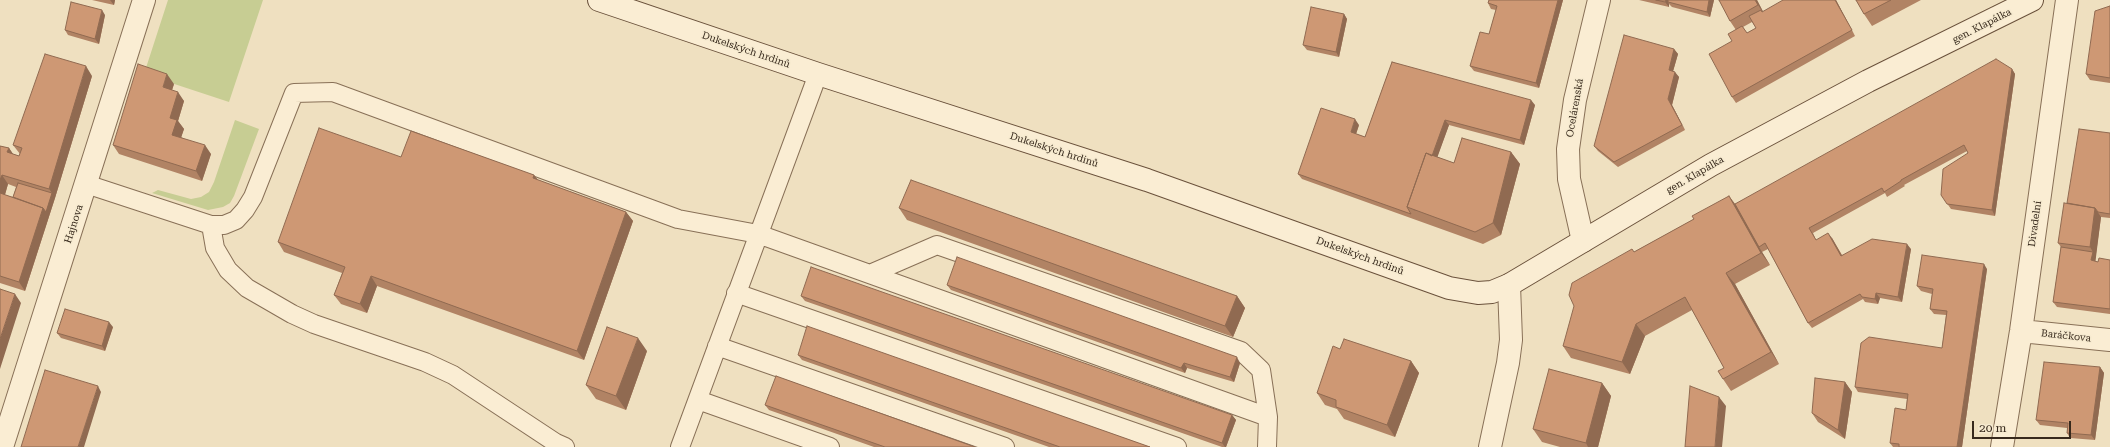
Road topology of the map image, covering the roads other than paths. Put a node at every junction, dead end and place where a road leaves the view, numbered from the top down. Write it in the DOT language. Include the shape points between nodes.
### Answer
graph roads {
  1 [pos="144,0"];
  2 [pos="599,0"];
  3 [pos="1599,0"];
  4 [pos="2032,0"];
  5 [pos="2066,0"];
  6 [pos="818,74"];
  7 [pos="86,184"];
  8 [pos="211,225"];
  9 [pos="758,234"];
  10 [pos="1583,240"];
  11 [pos="870,274"];
  12 [pos="1509,285"];
  13 [pos="736,294"];
  14 [pos="2021,331"];
  15 [pos="2110,340"];
  16 [pos="717,346"];
  17 [pos="698,400"];
  18 [pos="1268,417"];
  19 [pos="2,447"];
  20 [pos="565,447"];
  21 [pos="680,447"];
  22 [pos="830,447"];
  23 [pos="1005,447"];
  24 [pos="1177,447"];
  25 [pos="1267,447"];
  26 [pos="1490,447"];
  27 [pos="2002,447"];
  1 -- 7 [label="main road, Hajnova"];
  2 -- 6 [label="main road, Dukelských hrdinů"];
  3 -- 10 [label="main road, Ocelárenská" via="1575,100 1568,149 1569,180"];
  4 -- 10 [label="main road, gen. Klapálka" via="1862,85 1711,165"];
  5 -- 14 [label="main road, Divadelní"];
  6 -- 9 [label="lane"];
  6 -- 12 [label="main road, Dukelských hrdinů" via="1148,180 1450,288 1478,293 1492,292"];
  7 -- 8 [label="lane"];
  7 -- 19 [label="main road, Hajnova"];
  8 -- 9 [label="lane" via="224,225 236,220 245,210 253,197 294,93 333,92 678,219"];
  8 -- 20 [label="lane" via="215,248 228,270 247,288 314,324 424,362 453,375"];
  9 -- 11 [label="lane"];
  9 -- 13 [label="lane"];
  10 -- 12 [label="main road, gen. Klapálka"];
  11 -- 18 [label="lane"];
  11 -- 18 [label="lane" via="937,246 1233,348 1241,351 1261,370"];
  12 -- 26 [label="main road" via="1509,356"];
  13 -- 16 [label="lane"];
  13 -- 24 [label="lane"];
  14 -- 15 [label="main road, Baráčkova"];
  14 -- 27 [label="main road, Divadelní"];
  16 -- 17 [label="lane"];
  16 -- 23 [label="lane"];
  17 -- 21 [label="lane"];
  17 -- 22 [label="lane"];
  18 -- 25 [label="lane"];
}
